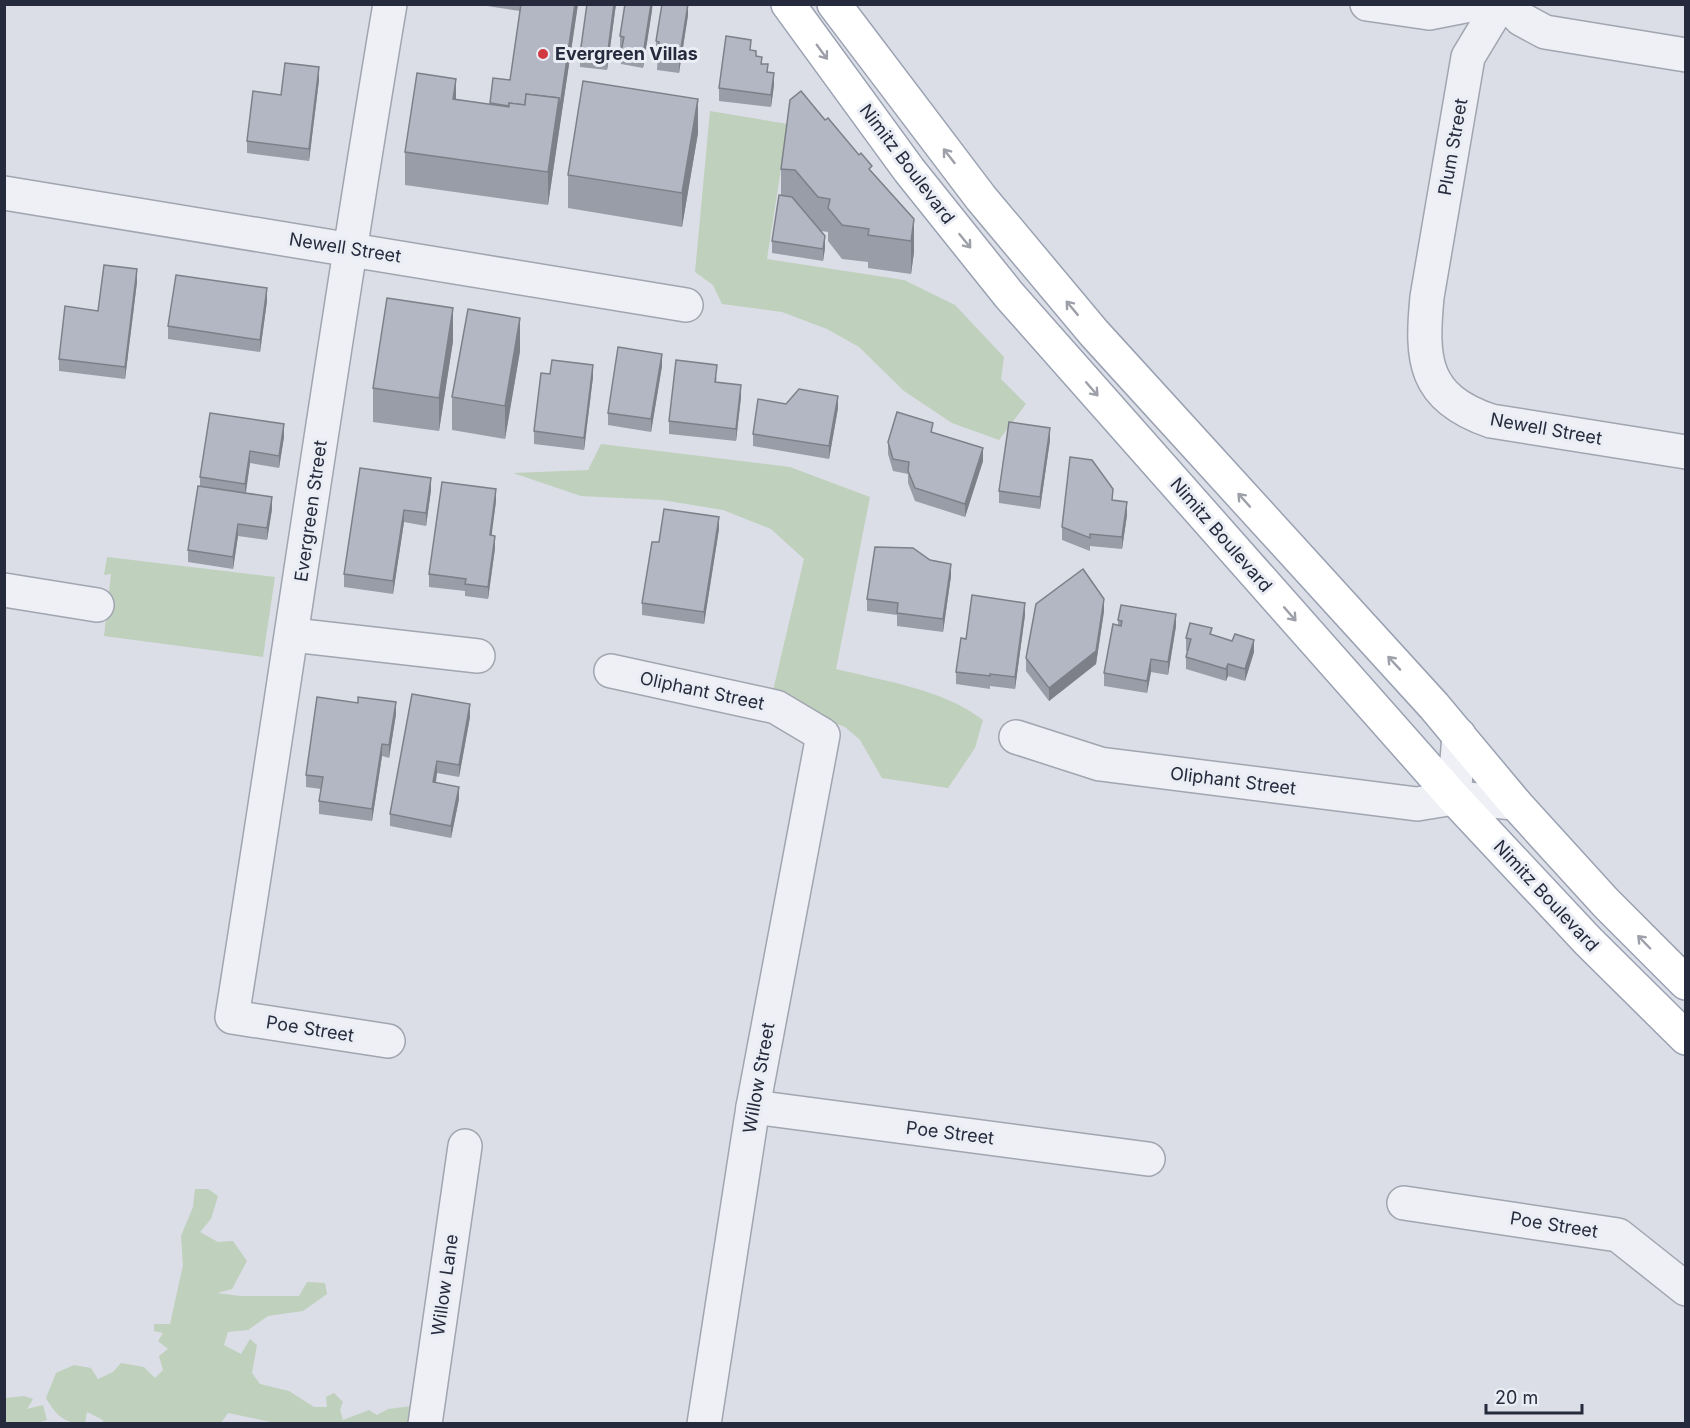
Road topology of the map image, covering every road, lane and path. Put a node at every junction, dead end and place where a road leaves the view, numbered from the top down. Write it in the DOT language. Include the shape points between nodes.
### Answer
graph roads {
  1 [pos="390,4"];
  2 [pos="788,4"];
  3 [pos="834,4"];
  4 [pos="1367,4"];
  5 [pos="1475,4"];
  6 [pos="1500,4"];
  7 [pos="1507,4"];
  8 [pos="1686,55"];
  9 [pos="4,193"];
  10 [pos="349,249"];
  11 [pos="1427,297"];
  12 [pos="686,305"];
  13 [pos="1686,452"];
  14 [pos="4,590"];
  15 [pos="96,605"];
  16 [pos="293,635"];
  17 [pos="478,656"];
  18 [pos="611,671"];
  19 [pos="823,735"];
  20 [pos="1459,735"];
  21 [pos="1016,737"];
  22 [pos="1454,798"];
  23 [pos="1515,803"];
  24 [pos="1686,983"];
  25 [pos="232,1017"];
  26 [pos="1686,1038"];
  27 [pos="388,1041"];
  28 [pos="753,1107"];
  29 [pos="465,1146"];
  30 [pos="1148,1159"];
  31 [pos="1404,1203"];
  32 [pos="1686,1289"];
  33 [pos="425,1424"];
  34 [pos="704,1424"];
  1 -- 10 [label="street, Evergreen Street"];
  2 -- 22 [label="main road, Nimitz Boulevard, one-way" via="909,170 1009,295"];
  20 -- 3 [label="main road, Nimitz Boulevard, one-way" via="1094,333 981,198"];
  4 -- 5 [label="street" via="1429,14"];
  6 -- 11 [label="street, Plum Street" via="1468,57"];
  7 -- 8 [label="street" via="1528,24 1558,35"];
  9 -- 10 [label="street, Newell Street"];
  10 -- 12 [label="street, Newell Street"];
  10 -- 16 [label="street, Evergreen Street"];
  11 -- 13 [label="street, Newell Street" via="1425,360 1433,380 1448,400 1472,414 1513,425"];
  14 -- 15 [label="street"];
  16 -- 17 [label="street"];
  16 -- 25 [label="street, Evergreen Street"];
  18 -- 19 [label="street, Oliphant Street" via="776,708"];
  19 -- 28 [label="street, Willow Street"];
  20 -- 22 [label="street"];
  20 -- 23 [label="main road, Nimitz Boulevard"];
  21 -- 22 [label="street, Oliphant Street" via="1100,764 1418,804"];
  22 -- 23 [label="street, Oliphant Street"];
  22 -- 26 [label="main road, Nimitz Boulevard" via="1588,941"];
  24 -- 23 [label="main road, Nimitz Boulevard, one-way"];
  25 -- 27 [label="street, Poe Street"];
  28 -- 30 [label="street, Poe Street"];
  28 -- 34 [label="street, Willow Street"];
  29 -- 33 [label="street, Willow Lane"];
  31 -- 32 [label="street, Poe Street" via="1618,1235"];
}
